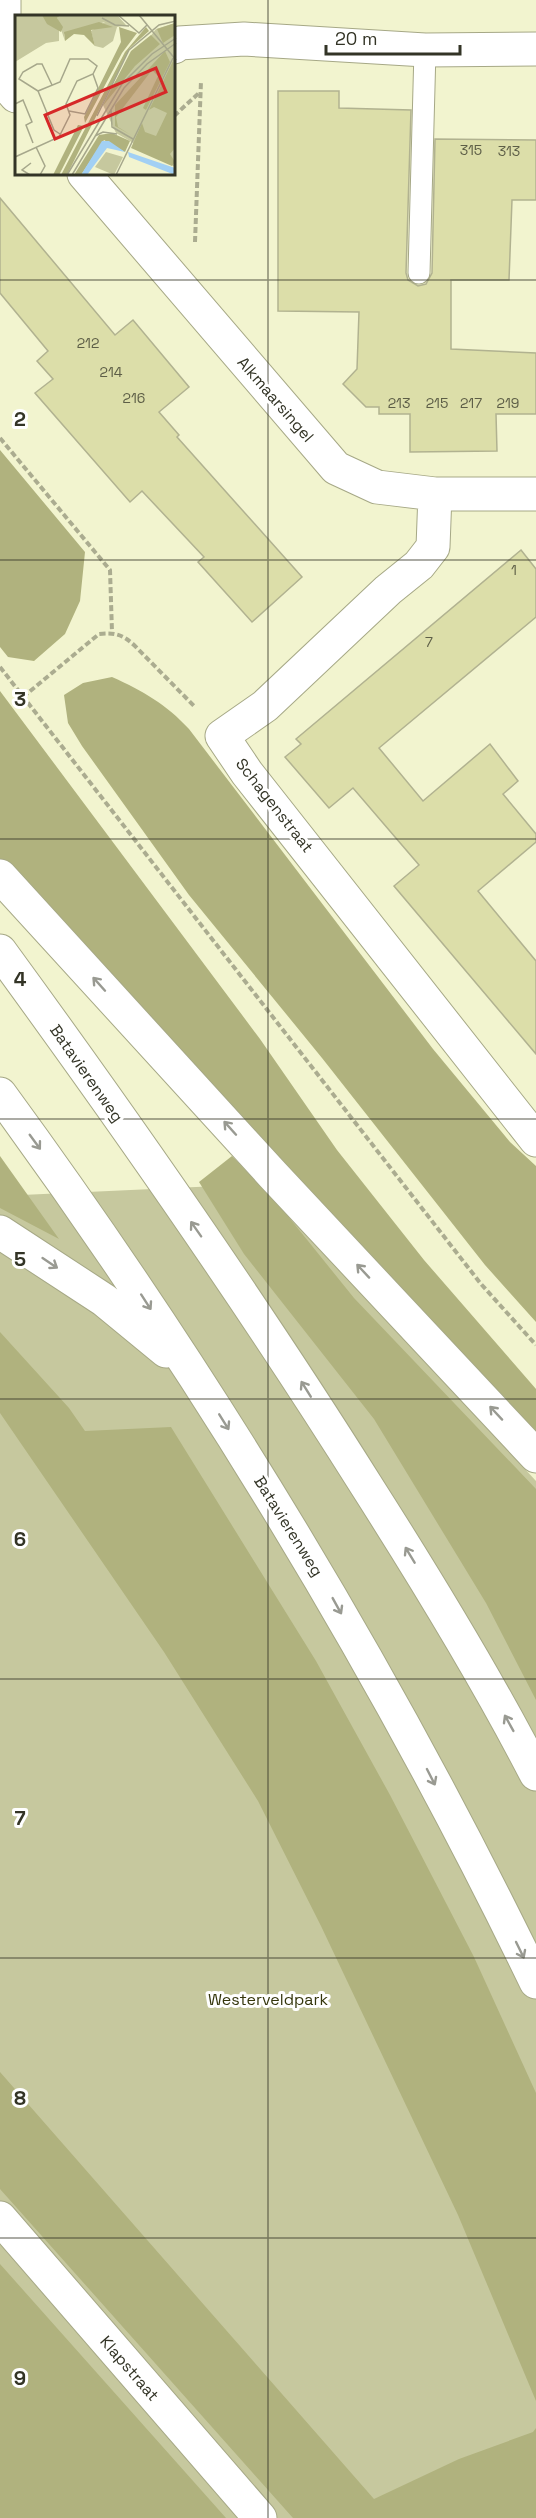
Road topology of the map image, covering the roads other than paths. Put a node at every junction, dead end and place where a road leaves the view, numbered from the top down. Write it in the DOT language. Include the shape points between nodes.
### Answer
graph roads {
  1 [pos="4,0"];
  2 [pos="188,44"];
  3 [pos="536,49"];
  4 [pos="425,50"];
  5 [pos="15,95"];
  6 [pos="86,176"];
  7 [pos="418,273"];
  8 [pos="435,494"];
  9 [pos="536,494"];
  10 [pos="0,876"];
  11 [pos="0,951"];
  12 [pos="0,1094"];
  13 [pos="536,1140"];
  14 [pos="0,1232"];
  15 [pos="192,1373"];
  16 [pos="536,1456"];
  17 [pos="536,1774"];
  18 [pos="536,1983"];
  19 [pos="0,2218"];
  20 [pos="260,2518"];
  1 -- 5 [label="main road" via="4,82"];
  2 -- 4 [label="main road" via="244,39"];
  3 -- 4 [label="main road"];
  4 -- 7 [label="lane"];
  6 -- 8 [label="main road, Alkmaarsingel" via="336,468 377,487"];
  8 -- 9 [label="main road, Alkmaarsingel"];
  8 -- 13 [label="main road, Schagenstraat" via="433,547 419,565 265,706 222,736"];
  16 -- 10 [label="main road, one-way"];
  17 -- 11 [label="main road, Batavierenweg, one-way" via="403,1543 289,1362"];
  12 -- 15 [label="main road, Batavierenweg, one-way" via="86,1211"];
  14 -- 15 [label="main road, one-way" via="104,1300"];
  15 -- 18 [label="main road, Batavierenweg, one-way" via="316,1568 414,1743"];
  19 -- 20 [label="main road, Klapstraat"];
}
